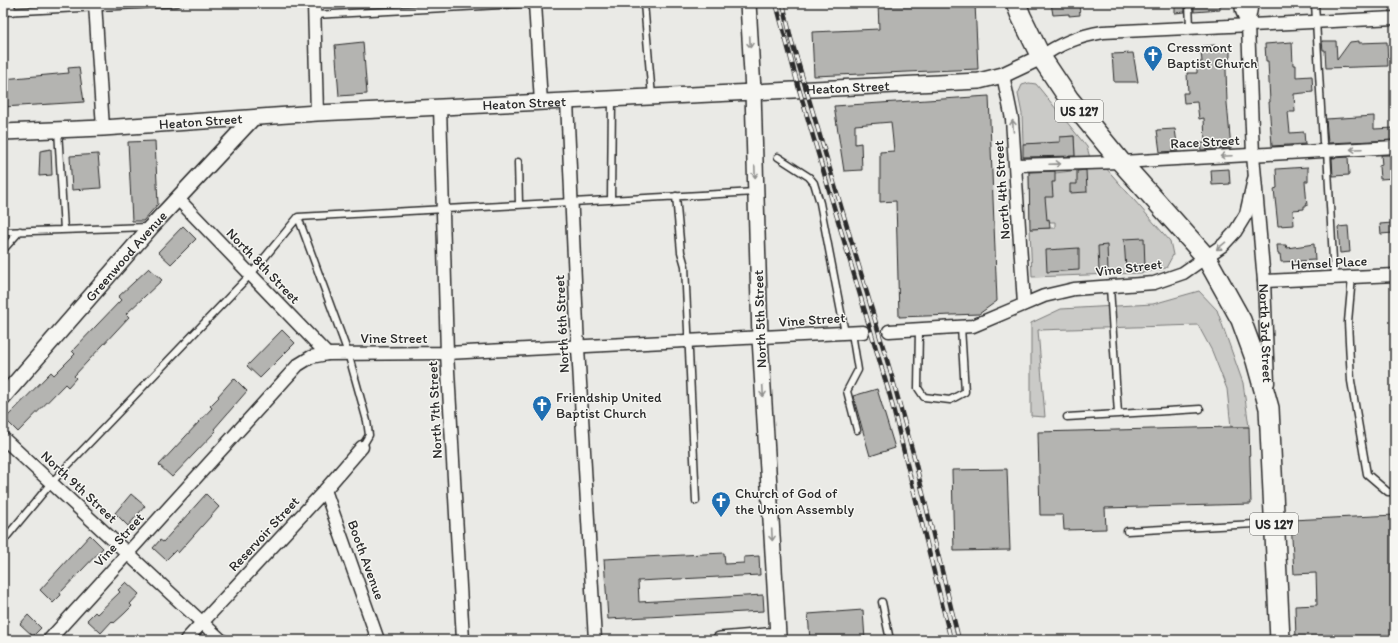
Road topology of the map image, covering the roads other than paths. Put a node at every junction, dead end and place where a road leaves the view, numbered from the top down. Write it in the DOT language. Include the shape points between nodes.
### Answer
graph roads {
  1 [pos="11,3"];
  2 [pos="172,3"];
  3 [pos="177,3"];
  4 [pos="314,3"];
  5 [pos="536,3"];
  6 [pos="644,3"];
  7 [pos="748,3"];
  8 [pos="1016,3"];
  9 [pos="1189,3"];
  10 [pos="1241,3"];
  11 [pos="1252,3"];
  12 [pos="1315,3"];
  13 [pos="95,5"];
  14 [pos="3,12"];
  15 [pos="12,12"];
  16 [pos="314,15"];
  17 [pos="1395,18"];
  18 [pos="1316,21"];
  19 [pos="1248,26"];
  20 [pos="1190,27"];
  21 [pos="1041,57"];
  22 [pos="1002,75"];
  23 [pos="753,91"];
  24 [pos="652,97"];
  25 [pos="612,99"];
  26 [pos="567,102"];
  27 [pos="540,103"];
  28 [pos="440,107"];
  29 [pos="317,113"];
  30 [pos="252,119"];
  31 [pos="103,128"];
  32 [pos="58,130"];
  33 [pos="3,132"];
  34 [pos="1395,147"];
  35 [pos="1327,151"];
  36 [pos="1253,155"];
  37 [pos="778,157"];
  38 [pos="518,162"];
  39 [pos="1121,162"];
  40 [pos="1016,165"];
  41 [pos="1254,179"];
  42 [pos="756,192"];
  43 [pos="676,196"];
  44 [pos="178,200"];
  45 [pos="611,200"];
  46 [pos="572,202"];
  47 [pos="519,204"];
  48 [pos="443,210"];
  49 [pos="298,217"];
  50 [pos="152,227"];
  51 [pos="64,230"];
  52 [pos="20,231"];
  53 [pos="3,232"];
  54 [pos="3,250"];
  55 [pos="1206,257"];
  56 [pos="251,274"];
  57 [pos="1395,275"];
  58 [pos="1352,277"];
  59 [pos="1334,278"];
  60 [pos="1264,281"];
  61 [pos="1110,287"];
  62 [pos="1024,304"];
  63 [pos="961,327"];
  64 [pos="919,329"];
  65 [pos="889,330"];
  66 [pos="853,333"];
  67 [pos="760,338"];
  68 [pos="690,342"];
  69 [pos="578,348"];
  70 [pos="348,353"];
  71 [pos="447,353"];
  72 [pos="327,354"];
  73 [pos="3,397"];
  74 [pos="1270,408"];
  75 [pos="1200,409"];
  76 [pos="1118,414"];
  77 [pos="1067,417"];
  78 [pos="857,430"];
  79 [pos="3,438"];
  80 [pos="362,447"];
  81 [pos="52,482"];
  82 [pos="325,490"];
  83 [pos="1395,492"];
  84 [pos="696,500"];
  85 [pos="1274,523"];
  86 [pos="1127,531"];
  87 [pos="3,541"];
  88 [pos="128,553"];
  89 [pos="882,602"];
  90 [pos="202,622"];
  91 [pos="781,638"];
  92 [pos="49,640"];
  93 [pos="186,640"];
  94 [pos="221,640"];
  95 [pos="378,640"];
  96 [pos="463,640"];
  97 [pos="595,640"];
  98 [pos="720,640"];
  99 [pos="890,640"];
  100 [pos="1280,640"];
  1 -- 15 [label="lane"];
  2 -- 3 [label="lane"];
  2 -- 13 [label="lane"];
  4 -- 16 [label="street"];
  5 -- 16 [label="lane"];
  5 -- 27 [label="street"];
  6 -- 24 [label="lane"];
  7 -- 23 [label="street, North 5th Street, one-way"];
  8 -- 21 [label="highway, US 127"];
  9 -- 20 [label="lane"];
  10 -- 19 [label="street, North 3rd Street"];
  11 -- 19 [label="street, North 3rd Street"];
  12 -- 18 [label="lane"];
  13 -- 15 [label="lane"];
  13 -- 31 [label="street"];
  14 -- 15 [label="lane"];
  16 -- 29 [label="street"];
  17 -- 18 [label="street"];
  18 -- 19 [label="street"];
  18 -- 35 [label="lane" via="1324,143"];
  19 -- 20 [label="street"];
  19 -- 36 [label="street, North 3rd Street"];
  20 -- 21 [label="street" via="1087,34 1055,46"];
  21 -- 22 [label="street, Heaton Street"];
  21 -- 39 [label="highway, US 127" via="1069,99"];
  22 -- 23 [label="street, Heaton Street" via="979,81"];
  40 -- 22 [label="street, North 4th Street, one-way" via="1012,119"];
  23 -- 24 [label="street, Heaton Street"];
  23 -- 42 [label="street, North 5th Street, one-way"];
  24 -- 25 [label="street, Heaton Street"];
  25 -- 26 [label="street, Heaton Street"];
  25 -- 45 [label="lane"];
  26 -- 27 [label="street, Heaton Street"];
  26 -- 46 [label="street, North 6th Street"];
  27 -- 28 [label="street, Heaton Street"];
  28 -- 29 [label="street, Heaton Street"];
  28 -- 48 [label="street, North 7th Street"];
  29 -- 30 [label="street, Heaton Street"];
  30 -- 31 [label="street, Heaton Street"];
  30 -- 44 [label="street, Greenwood Avenue"];
  31 -- 32 [label="street, Heaton Street"];
  32 -- 33 [label="street, Heaton Street"];
  32 -- 51 [label="lane"];
  34 -- 35 [label="street, Race Street, one-way"];
  35 -- 36 [label="street, Race Street"];
  35 -- 59 [label="lane"];
  36 -- 39 [label="street, Race Street, one-way"];
  36 -- 41 [label="street, North 3rd Street"];
  37 -- 66 [label="lane" via="814,183"];
  38 -- 47 [label="lane"];
  40 -- 39 [label="street, Race Street, one-way"];
  39 -- 55 [label="highway, US 127"];
  40 -- 62 [label="street, North 4th Street"];
  41 -- 55 [label="street, Vine Street, one-way" via="1246,214 1235,232 1223,245"];
  41 -- 60 [label="street, North 3rd Street"];
  42 -- 43 [label="lane"];
  42 -- 67 [label="street, North 5th Street"];
  43 -- 45 [label="lane"];
  43 -- 68 [label="lane" via="681,252 685,266"];
  44 -- 50 [label="street, Greenwood Avenue"];
  44 -- 56 [label="street, North 8th Street"];
  45 -- 46 [label="lane"];
  46 -- 47 [label="lane"];
  46 -- 69 [label="street, North 6th Street"];
  47 -- 48 [label="lane"];
  48 -- 49 [label="lane"];
  48 -- 71 [label="street, North 7th Street"];
  49 -- 56 [label="lane"];
  49 -- 70 [label="lane"];
  50 -- 51 [label="lane"];
  50 -- 73 [label="street, Greenwood Avenue"];
  51 -- 52 [label="lane"];
  52 -- 53 [label="lane"];
  52 -- 54 [label="lane"];
  55 -- 61 [label="street, Vine Street" via="1183,273 1154,283"];
  55 -- 74 [label="highway, US 127" via="1241,320"];
  56 -- 72 [label="street, North 8th Street"];
  56 -- 81 [label="lane"];
  57 -- 58 [label="street, Hensel Place"];
  58 -- 59 [label="street, Hensel Place"];
  58 -- 83 [label="lane" via="1348,322 1351,381 1366,474 1388,492"];
  59 -- 60 [label="street, Hensel Place"];
  60 -- 74 [label="street, North 3rd Street"];
  61 -- 62 [label="street, Vine Street" via="1074,289"];
  61 -- 76 [label="lane"];
  62 -- 63 [label="street, Vine Street" via="973,326"];
  63 -- 64 [label="street, Vine Street"];
  63 -- 64 [label="lane" via="965,392 950,400 924,398 918,388"];
  64 -- 65 [label="street, Vine Street"];
  66 -- 67 [label="street, Vine Street"];
  66 -- 78 [label="lane" via="858,370 846,391"];
  67 -- 68 [label="street, Vine Street"];
  67 -- 91 [label="street, North 5th Street, one-way"];
  68 -- 69 [label="street, Vine Street"];
  68 -- 84 [label="lane"];
  69 -- 71 [label="street, Vine Street"];
  69 -- 97 [label="street, North 6th Street"];
  70 -- 71 [label="street, Vine Street"];
  70 -- 72 [label="street, Vine Street"];
  70 -- 80 [label="lane" via="367,421 369,435"];
  71 -- 96 [label="street, North 7th Street"];
  72 -- 88 [label="street, Vine Street" via="311,357 298,365"];
  74 -- 85 [label="highway, North 3rd Street / US 127"];
  75 -- 76 [label="lane"];
  76 -- 77 [label="lane"];
  79 -- 81 [label="street, North 9th Street"];
  80 -- 82 [label="street, Reservoir Street"];
  81 -- 87 [label="lane"];
  81 -- 88 [label="street, North 9th Street"];
  82 -- 90 [label="street, Reservoir Street"];
  82 -- 95 [label="street, Booth Avenue"];
  85 -- 86 [label="lane"];
  85 -- 100 [label="highway, North 3rd Street / US 127"];
  88 -- 90 [label="street, North 9th Street"];
  88 -- 92 [label="street, Vine Street"];
  89 -- 99 [label="lane"];
  90 -- 93 [label="street, Reservoir Street"];
  90 -- 94 [label="street, North 9th Street"];
  91 -- 98 [label="street"];
}
